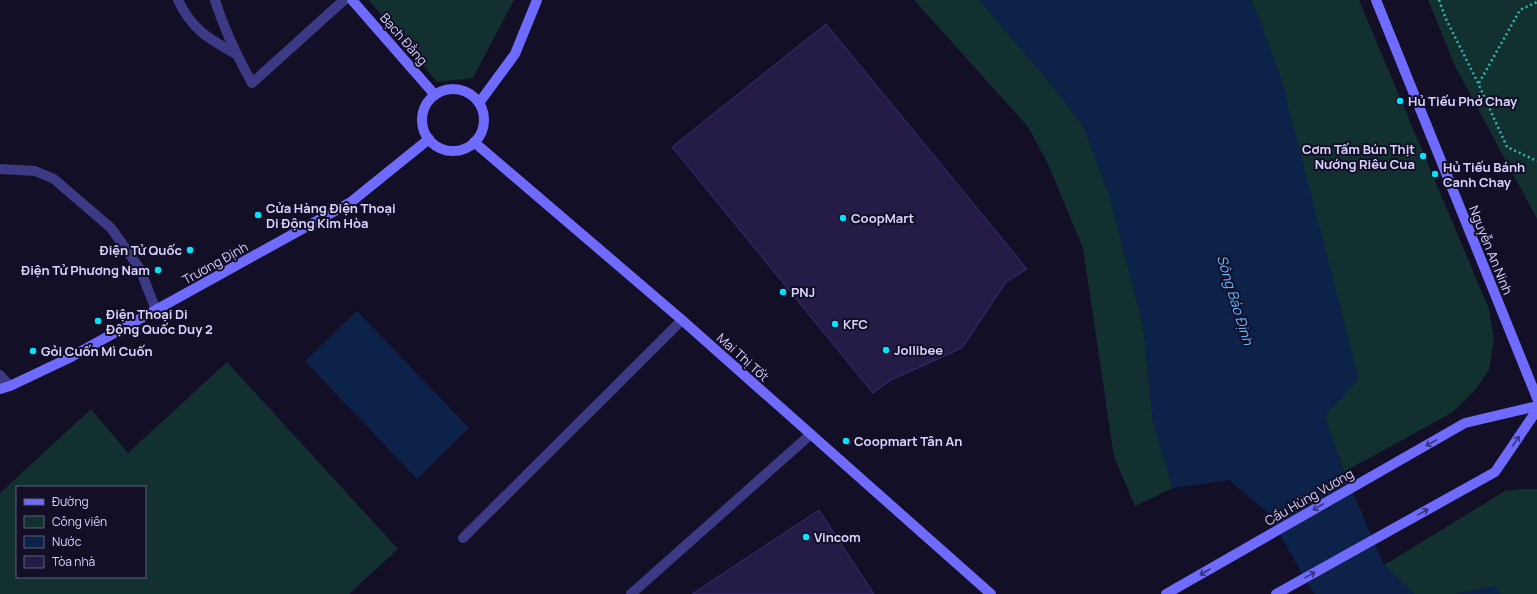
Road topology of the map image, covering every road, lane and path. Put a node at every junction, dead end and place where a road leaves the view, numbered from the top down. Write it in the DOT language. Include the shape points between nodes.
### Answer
graph roads {
  1 [pos="178,0"];
  2 [pos="215,0"];
  3 [pos="344,0"];
  4 [pos="352,0"];
  5 [pos="537,0"];
  6 [pos="1376,0"];
  7 [pos="1439,0"];
  8 [pos="1537,2"];
  9 [pos="236,54"];
  10 [pos="1478,83"];
  11 [pos="435,95"];
  12 [pos="479,103"];
  13 [pos="429,139"];
  14 [pos="474,142"];
  15 [pos="1537,162"];
  16 [pos="0,169"];
  17 [pos="156,310"];
  18 [pos="682,320"];
  19 [pos="0,375"];
  20 [pos="5,387"];
  21 [pos="1537,398"];
  22 [pos="1537,406"];
  23 [pos="1537,410"];
  24 [pos="811,434"];
  25 [pos="463,538"];
  26 [pos="631,594"];
  27 [pos="991,594"];
  28 [pos="1166,594"];
  29 [pos="1276,594"];
  1 -- 9 [label="street" via="185,16 207,38"];
  2 -- 9 [label="street"];
  3 -- 9 [label="street" via="252,83"];
  4 -- 11 [label="street, Bạch Đằng"];
  5 -- 12 [label="street" via="515,54"];
  6 -- 21 [label="street, Nguyễn An Ninh"];
  7 -- 10 [label="path"];
  8 -- 10 [label="path" via="1520,10"];
  10 -- 15 [label="path" via="1507,147"];
  11 -- 12 [label="street" via="444,90 464,90 473,95"];
  11 -- 13 [label="street" via="424,110 424,130"];
  12 -- 14 [label="street" via="484,113 484,124"];
  13 -- 14 [label="street" via="446,150 466,148"];
  13 -- 17 [label="street, Trương Định" via="351,202"];
  14 -- 18 [label="street, Mai Thị Tốt"];
  16 -- 17 [label="street" via="35,171 54,179 111,228 140,269"];
  17 -- 20 [label="street, Trương Định" via="68,358"];
  18 -- 24 [label="street, Mai Thị Tốt"];
  18 -- 25 [label="street"];
  19 -- 20 [label="street"];
  22 -- 28 [label="street, Cầu Hùng Vương, one-way" via="1465,423"];
  29 -- 23 [label="street, one-way" via="1495,472"];
  24 -- 26 [label="street"];
  24 -- 27 [label="street, Mai Thị Tốt"];
}
